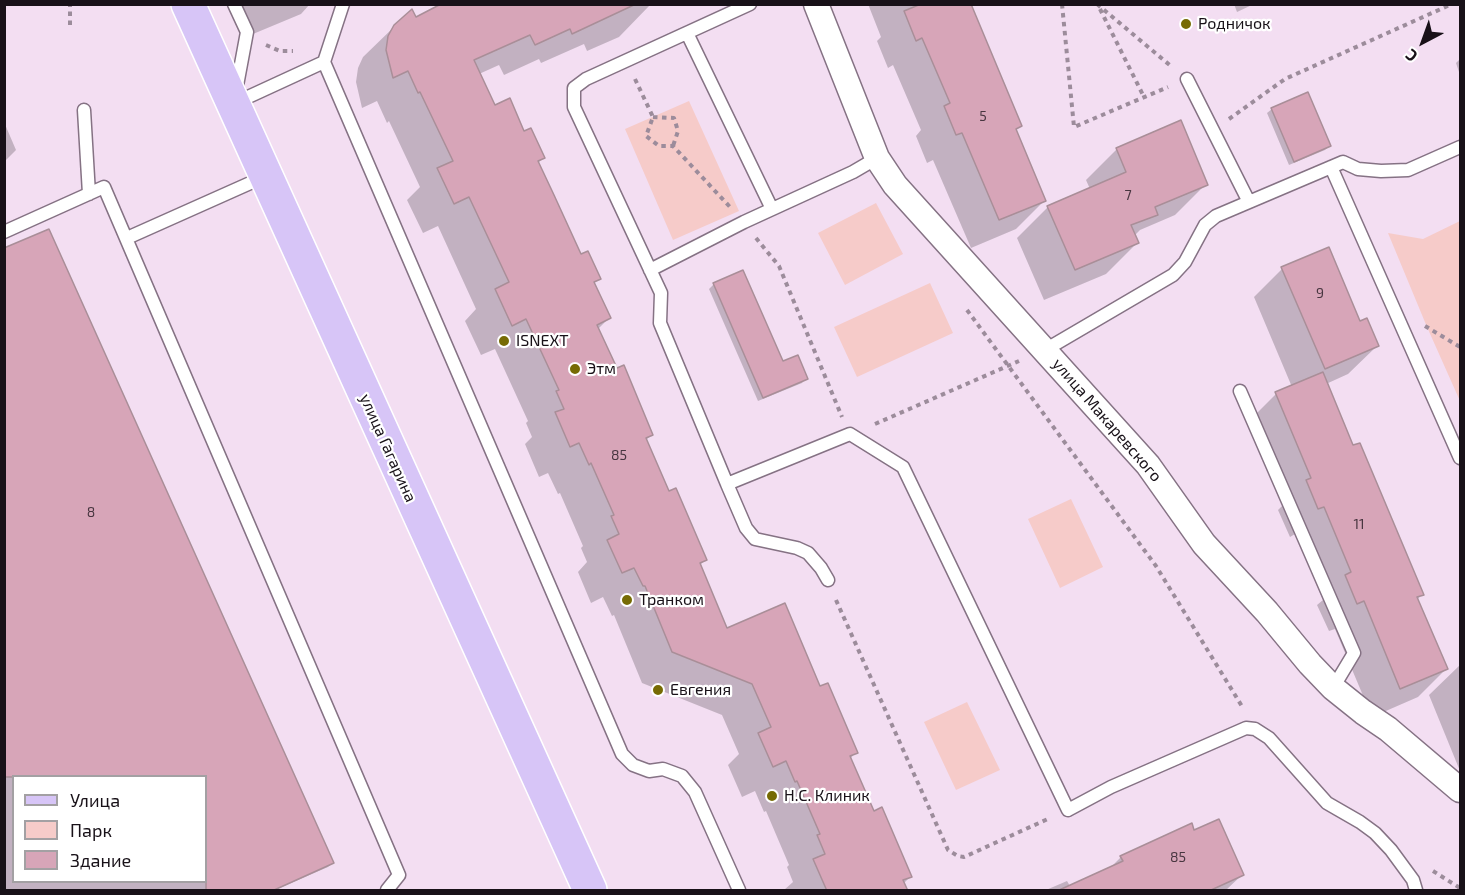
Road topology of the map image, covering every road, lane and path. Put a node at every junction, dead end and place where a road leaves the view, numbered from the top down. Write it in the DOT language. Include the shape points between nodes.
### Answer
graph roads {
  1 [pos="70,4"];
  2 [pos="188,4"];
  3 [pos="234,4"];
  4 [pos="343,4"];
  5 [pos="750,4"];
  6 [pos="816,4"];
  7 [pos="1062,4"];
  8 [pos="1452,4"];
  9 [pos="1098,5"];
  10 [pos="70,25"];
  11 [pos="687,33"];
  12 [pos="262,42"];
  13 [pos="626,61"];
  14 [pos="324,62"];
  15 [pos="1187,79"];
  16 [pos="1144,97"];
  17 [pos="233,104"];
  18 [pos="84,110"];
  19 [pos="653,117"];
  20 [pos="1213,130"];
  21 [pos="673,146"];
  22 [pos="1461,147"];
  23 [pos="877,158"];
  24 [pos="1331,167"];
  25 [pos="266,176"];
  26 [pos="89,194"];
  27 [pos="1249,202"];
  28 [pos="772,209"];
  29 [pos="744,222"];
  30 [pos="4,232"];
  31 [pos="127,238"];
  32 [pos="650,270"];
  33 [pos="1045,350"];
  34 [pos="1010,365"];
  35 [pos="1240,391"];
  36 [pos="850,435"];
  37 [pos="1461,458"];
  38 [pos="727,484"];
  39 [pos="828,580"];
  40 [pos="1333,688"];
  41 [pos="1256,729"];
  42 [pos="1461,790"];
  43 [pos="1068,810"];
  44 [pos="387,891"];
  45 [pos="590,891"];
  46 [pos="740,891"];
  47 [pos="1416,891"];
  1 -- 10 [label="path"];
  2 -- 17 [label="main road, улица Гагарина"];
  3 -- 17 [label="lane" via="247,32"];
  4 -- 14 [label="lane"];
  5 -- 11 [label="lane"];
  6 -- 23 [label="street, улица Макаревского"];
  7 -- 16 [label="path" via="1074,126"];
  8 -- 20 [label="path" via="1285,79"];
  9 -- 15 [label="path"];
  9 -- 16 [label="path"];
  11 -- 13 [label="lane"];
  11 -- 28 [label="lane"];
  12 -- 14 [label="path" via="280,51 304,52"];
  13 -- 19 [label="path"];
  13 -- 32 [label="lane" via="574,88 574,107"];
  14 -- 17 [label="lane"];
  14 -- 46 [label="lane" via="622,754 633,765 649,771 663,769 682,776 694,792"];
  15 -- 16 [label="path"];
  15 -- 20 [label="lane"];
  17 -- 25 [label="main road, улица Гагарина"];
  18 -- 26 [label="lane"];
  19 -- 21 [label="path" via="674,118 678,131"];
  19 -- 21 [label="path" via="646,136 659,146"];
  20 -- 27 [label="lane"];
  21 -- 29 [label="path"];
  22 -- 24 [label="lane" via="1408,170 1381,171 1343,162"];
  23 -- 28 [label="lane"];
  23 -- 33 [label="street, улица Макаревского" via="919,213"];
  24 -- 27 [label="lane"];
  24 -- 37 [label="lane"];
  25 -- 31 [label="lane"];
  25 -- 45 [label="main road, улица Гагарина"];
  26 -- 30 [label="lane"];
  26 -- 31 [label="lane" via="104,188"];
  27 -- 33 [label="lane" via="1205,225 1185,262 1173,275"];
  28 -- 29 [label="lane"];
  29 -- 32 [label="lane"];
  29 -- 36 [label="path" via="779,266"];
  31 -- 44 [label="lane" via="399,875"];
  32 -- 38 [label="lane" via="661,293 660,323"];
  33 -- 34 [label="path"];
  33 -- 40 [label="street, улица Макаревского" via="1148,465 1212,553"];
  34 -- 36 [label="path"];
  34 -- 41 [label="path" via="1156,566"];
  35 -- 40 [label="lane" via="1354,653"];
  36 -- 38 [label="lane"];
  36 -- 43 [label="lane" via="903,467"];
  38 -- 39 [label="lane" via="746,528 755,539 808,553"];
  39 -- 43 [label="path" via="948,850 964,856"];
  40 -- 42 [label="street, улица Макаревского"];
  41 -- 43 [label="lane" via="1246,728"];
  41 -- 47 [label="lane" via="1269,738 1327,803 1375,833 1413,880"];
}
